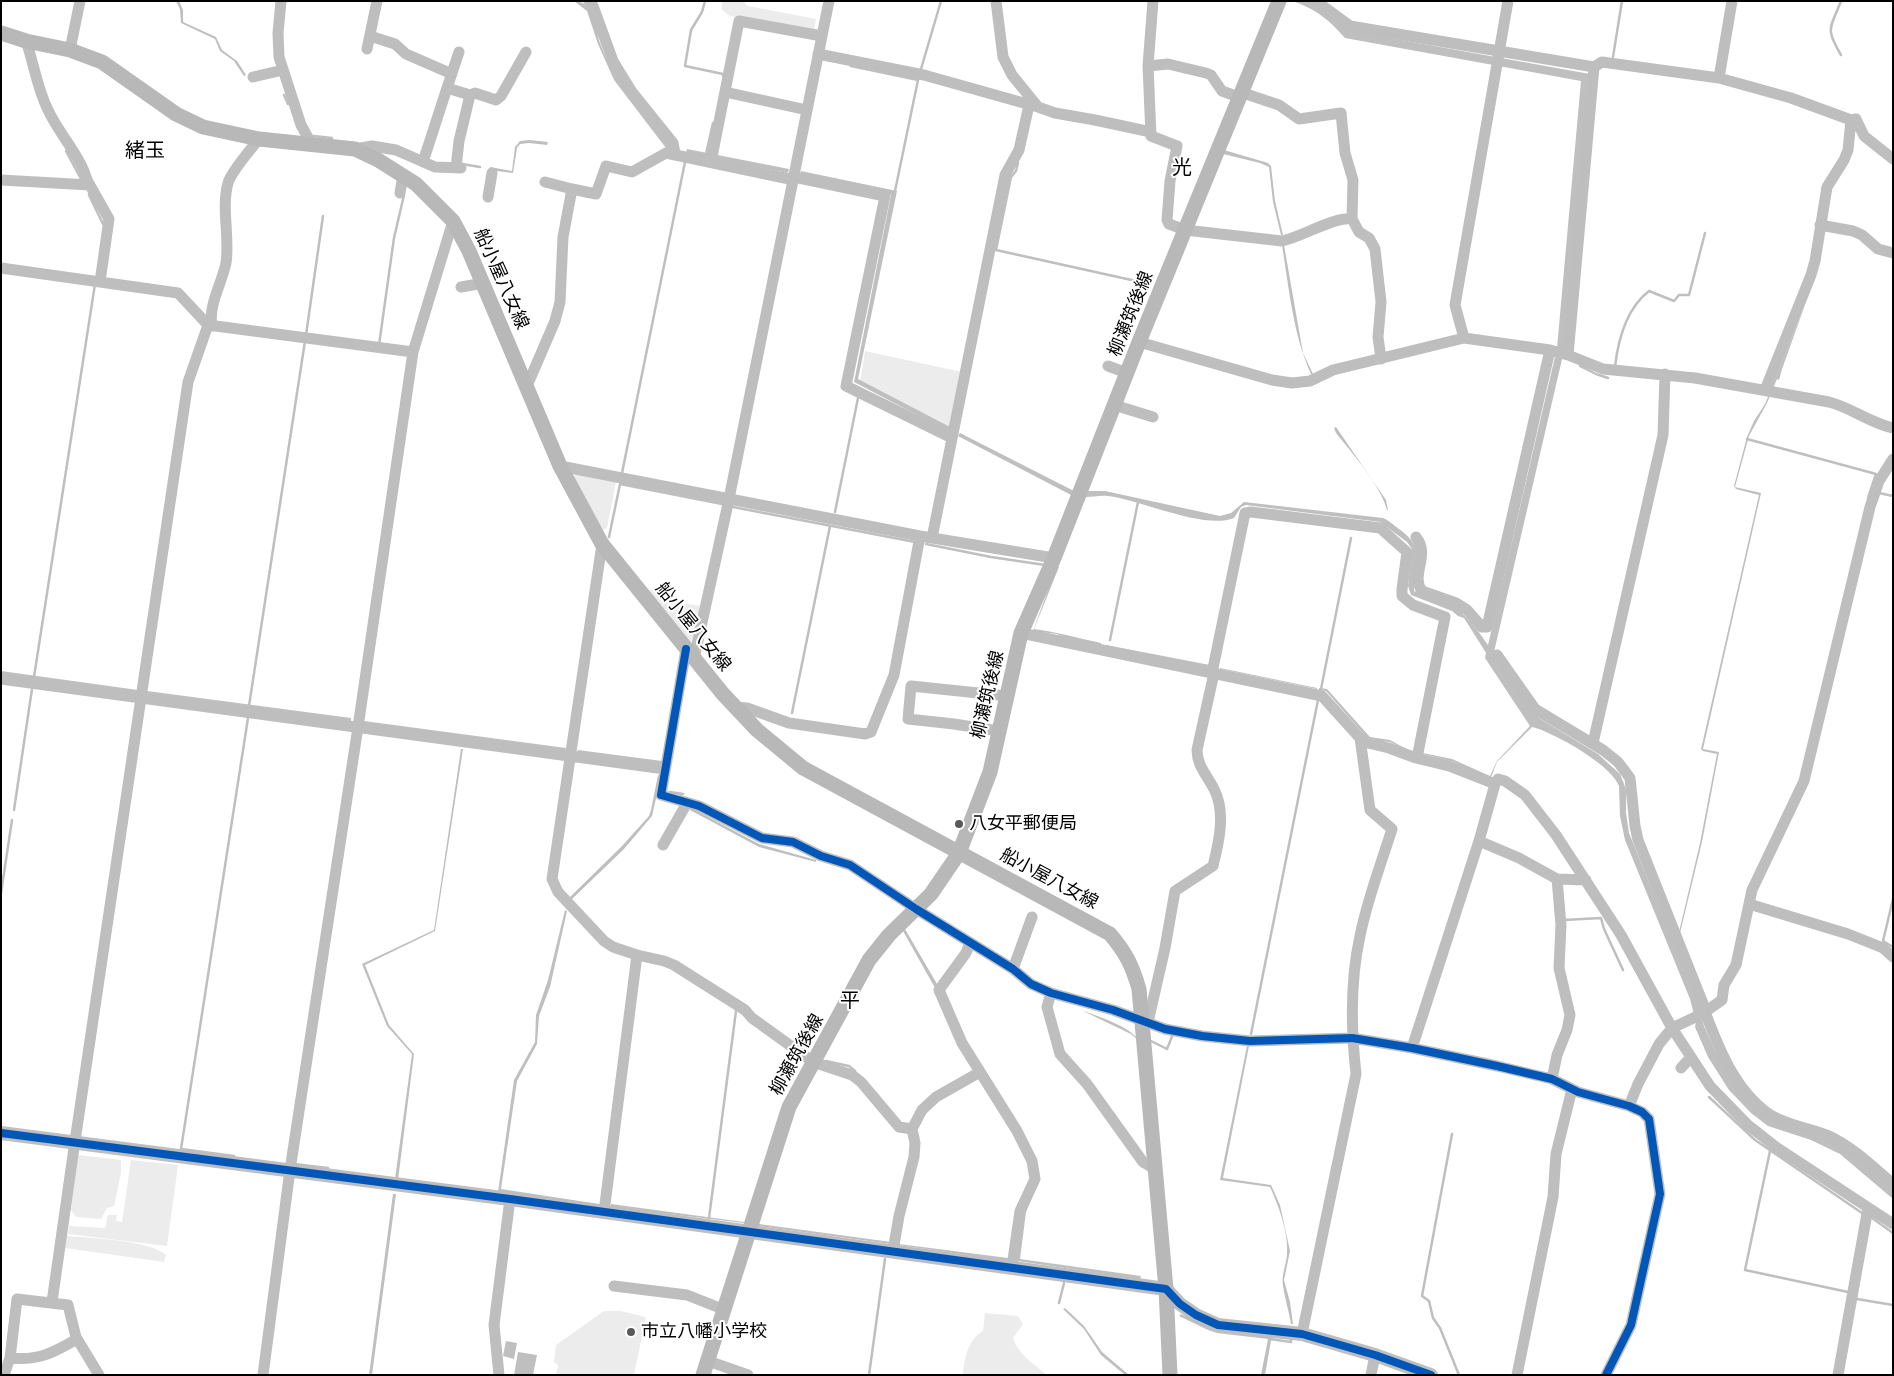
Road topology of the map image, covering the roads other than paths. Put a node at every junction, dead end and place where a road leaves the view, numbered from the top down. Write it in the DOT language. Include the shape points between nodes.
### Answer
graph roads {
  1 [pos="80,1"];
  2 [pos="282,1"];
  3 [pos="377,1"];
  4 [pos="828,1"];
  5 [pos="996,1"];
  6 [pos="1153,1"];
  7 [pos="1279,1"];
  8 [pos="1316,1"];
  9 [pos="1508,1"];
  10 [pos="1732,1"];
  11 [pos="592,3"];
  12 [pos="1,33"];
  13 [pos="370,36"];
  14 [pos="822,36"];
  15 [pos="26,40"];
  16 [pos="367,48"];
  17 [pos="70,50"];
  18 [pos="459,52"];
  19 [pos="526,52"];
  20 [pos="818,54"];
  21 [pos="1498,58"];
  22 [pos="1148,66"];
  23 [pos="1594,67"];
  24 [pos="283,70"];
  25 [pos="452,74"];
  26 [pos="253,77"];
  27 [pos="1719,78"];
  28 [pos="447,88"];
  29 [pos="725,92"];
  30 [pos="470,94"];
  31 [pos="1242,96"];
  32 [pos="1034,106"];
  33 [pos="807,110"];
  34 [pos="1851,120"];
  35 [pos="1151,132"];
  36 [pos="258,139"];
  37 [pos="311,143"];
  38 [pos="355,149"];
  39 [pos="675,153"];
  40 [pos="1893,159"];
  41 [pos="423,162"];
  42 [pos="710,162"];
  43 [pos="492,174"];
  44 [pos="403,175"];
  45 [pos="794,179"];
  46 [pos="1,180"];
  47 [pos="545,182"];
  48 [pos="90,185"];
  49 [pos="572,189"];
  50 [pos="400,193"];
  51 [pos="488,197"];
  52 [pos="1352,219"];
  53 [pos="453,221"];
  54 [pos="1820,225"];
  55 [pos="1185,230"];
  56 [pos="1893,252"];
  57 [pos="1,268"];
  58 [pos="100,282"];
  59 [pos="484,284"];
  60 [pos="461,288"];
  61 [pos="210,326"];
  62 [pos="1464,338"];
  63 [pos="1139,342"];
  64 [pos="1550,350"];
  65 [pos="413,352"];
  66 [pos="1568,355"];
  67 [pos="1381,358"];
  68 [pos="1108,366"];
  69 [pos="1127,373"];
  70 [pos="1665,374"];
  71 [pos="527,386"];
  72 [pos="1765,390"];
  73 [pos="1114,405"];
  74 [pos="1153,417"];
  75 [pos="1893,428"];
  76 [pos="952,438"];
  77 [pos="1893,459"];
  78 [pos="560,466"];
  79 [pos="729,499"];
  80 [pos="1416,536"];
  81 [pos="926,537"];
  82 [pos="602,544"];
  83 [pos="1054,558"];
  84 [pos="1022,633"];
  85 [pos="690,654"];
  86 [pos="1497,655"];
  87 [pos="1213,673"];
  88 [pos="1,679"];
  89 [pos="1007,696"];
  90 [pos="141,698"];
  91 [pos="735,707"];
  92 [pos="358,727"];
  93 [pos="999,731"];
  94 [pos="1360,738"];
  95 [pos="1593,743"];
  96 [pos="570,756"];
  97 [pos="1417,758"];
  98 [pos="665,769"];
  99 [pos="1495,784"];
  100 [pos="687,802"];
  101 [pos="1479,841"];
  102 [pos="663,845"];
  103 [pos="959,853"];
  104 [pos="1557,879"];
  105 [pos="1586,880"];
  106 [pos="1749,904"];
  107 [pos="916,909"];
  108 [pos="1032,917"];
  109 [pos="970,943"];
  110 [pos="637,955"];
  111 [pos="1893,957"];
  112 [pos="1013,969"];
  113 [pos="1051,993"];
  114 [pos="1704,1013"];
  115 [pos="1145,1021"];
  116 [pos="1672,1028"];
  117 [pos="1352,1038"];
  118 [pos="1412,1048"];
  119 [pos="1691,1057"];
  120 [pos="813,1062"];
  121 [pos="1681,1068"];
  122 [pos="980,1072"];
  123 [pos="1552,1079"];
  124 [pos="1572,1089"];
  125 [pos="1629,1106"];
  126 [pos="912,1129"];
  127 [pos="1,1133"];
  128 [pos="75,1143"];
  129 [pos="1155,1169"];
  130 [pos="290,1170"];
  131 [pos="1893,1184"];
  132 [pos="510,1199"];
  133 [pos="1868,1208"];
  134 [pos="604,1212"];
  135 [pos="1893,1224"];
  136 [pos="750,1232"];
  137 [pos="893,1251"];
  138 [pos="1012,1267"];
  139 [pos="614,1286"];
  140 [pos="1166,1289"];
  141 [pos="52,1302"];
  142 [pos="725,1310"];
  143 [pos="1302,1334"];
  144 [pos="78,1339"];
  145 [pos="1375,1354"];
  146 [pos="10,1358"];
  147 [pos="705,1368"];
  148 [pos="4,1375"];
  149 [pos="99,1375"];
  150 [pos="263,1375"];
  151 [pos="499,1375"];
  152 [pos="748,1375"];
  153 [pos="1170,1375"];
  154 [pos="1371,1375"];
  155 [pos="1431,1375"];
  156 [pos="1517,1375"];
  157 [pos="1606,1375"];
  158 [pos="1838,1375"];
  1 -- 17 [label="street"];
  2 -- 24 [label="street" via="278,33"];
  3 -- 13 [label="street"];
  4 -- 14 [label="street"];
  5 -- 32 [label="street" via="1003,57"];
  6 -- 22 [label="street"];
  7 -- 31 [label="main road, 柳瀬筑後線"];
  8 -- 21 [label="street" via="1350,26"];
  9 -- 21 [label="street"];
  10 -- 27 [label="street"];
  11 -- 39 [label="street" via="613,61 636,98 673,143"];
  12 -- 15 [label="main road, 船小屋八女線"];
  13 -- 16 [label="street"];
  13 -- 25 [label="street" via="395,44 406,54"];
  14 -- 20 [label="street"];
  14 -- 29 [label="street" via="739,21"];
  15 -- 17 [label="main road, 船小屋八女線"];
  15 -- 48 [label="street" via="47,109"];
  17 -- 36 [label="main road, 船小屋八女線" via="102,62 176,114 204,127"];
  18 -- 25 [label="street"];
  19 -- 30 [label="street" via="496,100"];
  20 -- 32 [label="street" via="924,75"];
  20 -- 33 [label="street"];
  21 -- 23 [label="street"];
  21 -- 62 [label="street" via="1455,305"];
  22 -- 31 [label="street" via="1168,64 1206,73 1222,91"];
  22 -- 35 [label="street"];
  23 -- 27 [label="street" via="1602,62"];
  23 -- 66 [label="street"];
  24 -- 26 [label="street"];
  24 -- 37 [label="street" via="301,125"];
  25 -- 28 [label="street"];
  27 -- 34 [label="street" via="1791,98"];
  28 -- 30 [label="street"];
  28 -- 41 [label="street"];
  29 -- 33 [label="street"];
  29 -- 42 [label="street"];
  30 -- 41 [label="street" via="459,141 459,168"];
  31 -- 52 [label="street" via="1279,105 1299,119 1340,113 1353,180"];
  31 -- 55 [label="main road, 柳瀬筑後線"];
  32 -- 35 [label="street"];
  32 -- 76 [label="street" via="1019,150 1005,175"];
  33 -- 45 [label="street"];
  34 -- 40 [label="street" via="1856,118 1864,136"];
  34 -- 54 [label="street" via="1848,150 1827,187"];
  35 -- 55 [label="street" via="1151,136 1177,146 1167,220 1169,224"];
  36 -- 37 [label="main road, 船小屋八女線"];
  36 -- 61 [label="street" via="228,181 226,260"];
  37 -- 38 [label="main road, 船小屋八女線"];
  38 -- 41 [label="street" via="372,146 396,150"];
  38 -- 44 [label="main road, 船小屋八女線"];
  39 -- 42 [label="street"];
  39 -- 49 [label="street" via="666,152 632,172 606,166 596,194"];
  42 -- 45 [label="street"];
  43 -- 51 [label="street"];
  44 -- 50 [label="street"];
  44 -- 53 [label="main road, 船小屋八女線"];
  45 -- 76 [label="street" via="885,196 846,386"];
  45 -- 79 [label="street"];
  46 -- 48 [label="street"];
  47 -- 49 [label="street"];
  48 -- 58 [label="street" via="109,220"];
  49 -- 71 [label="street" via="563,237 560,302"];
  52 -- 55 [label="street" via="1340,219 1282,241"];
  52 -- 67 [label="street" via="1375,249"];
  53 -- 59 [label="main road, 船小屋八女線"];
  53 -- 65 [label="street"];
  54 -- 56 [label="street" via="1853,231 1878,248"];
  54 -- 72 [label="street" via="1815,261"];
  55 -- 63 [label="main road, 柳瀬筑後線"];
  57 -- 58 [label="street"];
  58 -- 61 [label="street" via="178,292"];
  59 -- 60 [label="street"];
  59 -- 71 [label="main road, 船小屋八女線"];
  61 -- 65 [label="street"];
  61 -- 90 [label="street" via="188,382"];
  62 -- 64 [label="street"];
  62 -- 67 [label="street"];
  63 -- 67 [label="street" via="1292,383 1310,381 1333,370"];
  63 -- 69 [label="main road, 柳瀬筑後線"];
  64 -- 66 [label="street"];
  64 -- 80 [label="street" via="1487,627 1482,627 1456,603 1422,591 1418,580 1423,550"];
  65 -- 92 [label="street"];
  66 -- 70 [label="street" via="1603,369"];
  68 -- 69 [label="street"];
  69 -- 73 [label="main road, 柳瀬筑後線"];
  70 -- 72 [label="street"];
  70 -- 95 [label="street" via="1663,435"];
  71 -- 78 [label="main road, 船小屋八女線"];
  72 -- 75 [label="street" via="1844,406 1873,423"];
  73 -- 74 [label="street"];
  73 -- 83 [label="main road, 柳瀬筑後線"];
  76 -- 81 [label="street"];
  77 -- 106 [label="street" via="1879,481 1870,508 1804,781 1752,890"];
  78 -- 79 [label="street"];
  78 -- 82 [label="main road, 船小屋八女線"];
  79 -- 81 [label="street"];
  79 -- 85 [label="street"];
  81 -- 83 [label="street"];
  81 -- 91 [label="street" via="894,675 871,732 865,734 789,723"];
  82 -- 85 [label="main road, 船小屋八女線"];
  82 -- 96 [label="street"];
  83 -- 84 [label="main road, 柳瀬筑後線"];
  84 -- 87 [label="street"];
  84 -- 89 [label="main road, 柳瀬筑後線"];
  85 -- 91 [label="main road, 船小屋八女線"];
  85 -- 98 [label="street"];
  86 -- 95 [label="street" via="1535,709"];
  87 -- 94 [label="street" via="1322,696"];
  87 -- 97 [label="street" via="1245,513 1380,528 1407,552 1402,596 1413,605 1444,617"];
  87 -- 115 [label="street" via="1197,759 1219,801 1221,817 1217,851 1213,866 1174,890 1165,948"];
  88 -- 90 [label="street"];
  89 -- 93 [label="main road, 柳瀬筑後線"];
  89 -- 93 [label="street" via="911,686 908,719"];
  90 -- 92 [label="street"];
  90 -- 128 [label="street"];
  91 -- 103 [label="main road, 船小屋八女線" via="757,730 804,768"];
  92 -- 96 [label="street"];
  92 -- 130 [label="street"];
  93 -- 103 [label="main road, 柳瀬筑後線" via="990,772"];
  94 -- 97 [label="street"];
  94 -- 117 [label="street" via="1370,810 1392,829 1360,936"];
  95 -- 114 [label="street" via="1618,762 1630,778 1638,840"];
  96 -- 98 [label="street"];
  96 -- 110 [label="street" via="552,879 558,892 604,941"];
  97 -- 99 [label="street" via="1449,766"];
  98 -- 100 [label="street" via="661,795"];
  99 -- 101 [label="street"];
  99 -- 105 [label="street" via="1498,779 1505,780 1525,795"];
  100 -- 102 [label="street"];
  100 -- 107 [label="street" via="762,838 793,842 826,861 850,865"];
  101 -- 104 [label="street"];
  101 -- 118 [label="street"];
  103 -- 107 [label="main road, 柳瀬筑後線" via="931,894"];
  103 -- 115 [label="main road, 船小屋八女線" via="1110,934 1125,951 1132,966"];
  104 -- 105 [label="street"];
  104 -- 123 [label="street" via="1561,925 1559,968 1570,1015"];
  105 -- 116 [label="street" via="1621,935"];
  106 -- 111 [label="street" via="1848,934 1883,948"];
  106 -- 114 [label="street" via="1736,966 1724,985 1722,1000"];
  107 -- 109 [label="street"];
  107 -- 120 [label="main road, 柳瀬筑後線" via="869,960"];
  108 -- 112 [label="street"];
  109 -- 112 [label="street"];
  109 -- 122 [label="street" via="939,990 962,1043"];
  110 -- 120 [label="street" via="674,965 745,1010"];
  110 -- 134 [label="street"];
  112 -- 113 [label="street" via="1031,984"];
  113 -- 115 [label="street"];
  113 -- 129 [label="street" via="1047,1007 1060,1054 1087,1084 1143,1162"];
  114 -- 116 [label="street"];
  114 -- 131 [label="street" via="1738,1082 1769,1114 1840,1142"];
  115 -- 117 [label="street" via="1165,1029 1250,1041"];
  115 -- 129 [label="main road, 船小屋八女線"];
  116 -- 119 [label="street"];
  116 -- 125 [label="street" via="1659,1044"];
  117 -- 118 [label="street"];
  117 -- 143 [label="street" via="1356,1074"];
  118 -- 123 [label="street"];
  119 -- 121 [label="street"];
  119 -- 133 [label="street" via="1710,1086 1748,1125"];
  120 -- 126 [label="street" via="852,1075 899,1127"];
  120 -- 136 [label="main road, 柳瀬筑後線" via="789,1107"];
  122 -- 126 [label="street" via="936,1097 922,1110"];
  122 -- 138 [label="street" via="1017,1131 1032,1161 1036,1179 1020,1210"];
  123 -- 124 [label="street"];
  124 -- 125 [label="street"];
  124 -- 156 [label="street" via="1556,1154 1552,1197"];
  125 -- 157 [label="street" via="1649,1119 1660,1194 1631,1325"];
  126 -- 137 [label="street" via="914,1157"];
  127 -- 128 [label="street"];
  128 -- 130 [label="street"];
  128 -- 141 [label="street"];
  129 -- 140 [label="main road, 船小屋八女線"];
  130 -- 132 [label="street"];
  130 -- 150 [label="street"];
  132 -- 134 [label="street"];
  132 -- 151 [label="street" via="494,1325"];
  133 -- 135 [label="street"];
  133 -- 158 [label="street"];
  134 -- 136 [label="street"];
  136 -- 137 [label="street"];
  136 -- 142 [label="main road, 柳瀬筑後線"];
  137 -- 138 [label="street"];
  138 -- 140 [label="street"];
  139 -- 142 [label="street" via="687,1294"];
  140 -- 143 [label="street" via="1180,1304 1218,1325"];
  140 -- 153 [label="main road, 船小屋八女線"];
  141 -- 144 [label="street" via="68,1305"];
  141 -- 146 [label="street" via="17,1299"];
  142 -- 147 [label="main road, 柳瀬筑後線"];
  143 -- 145 [label="street"];
  144 -- 146 [label="street" via="52,1354 32,1359"];
  144 -- 149 [label="street"];
  145 -- 154 [label="street"];
  145 -- 155 [label="street"];
  146 -- 148 [label="street"];
  147 -- 152 [label="street"];
}
